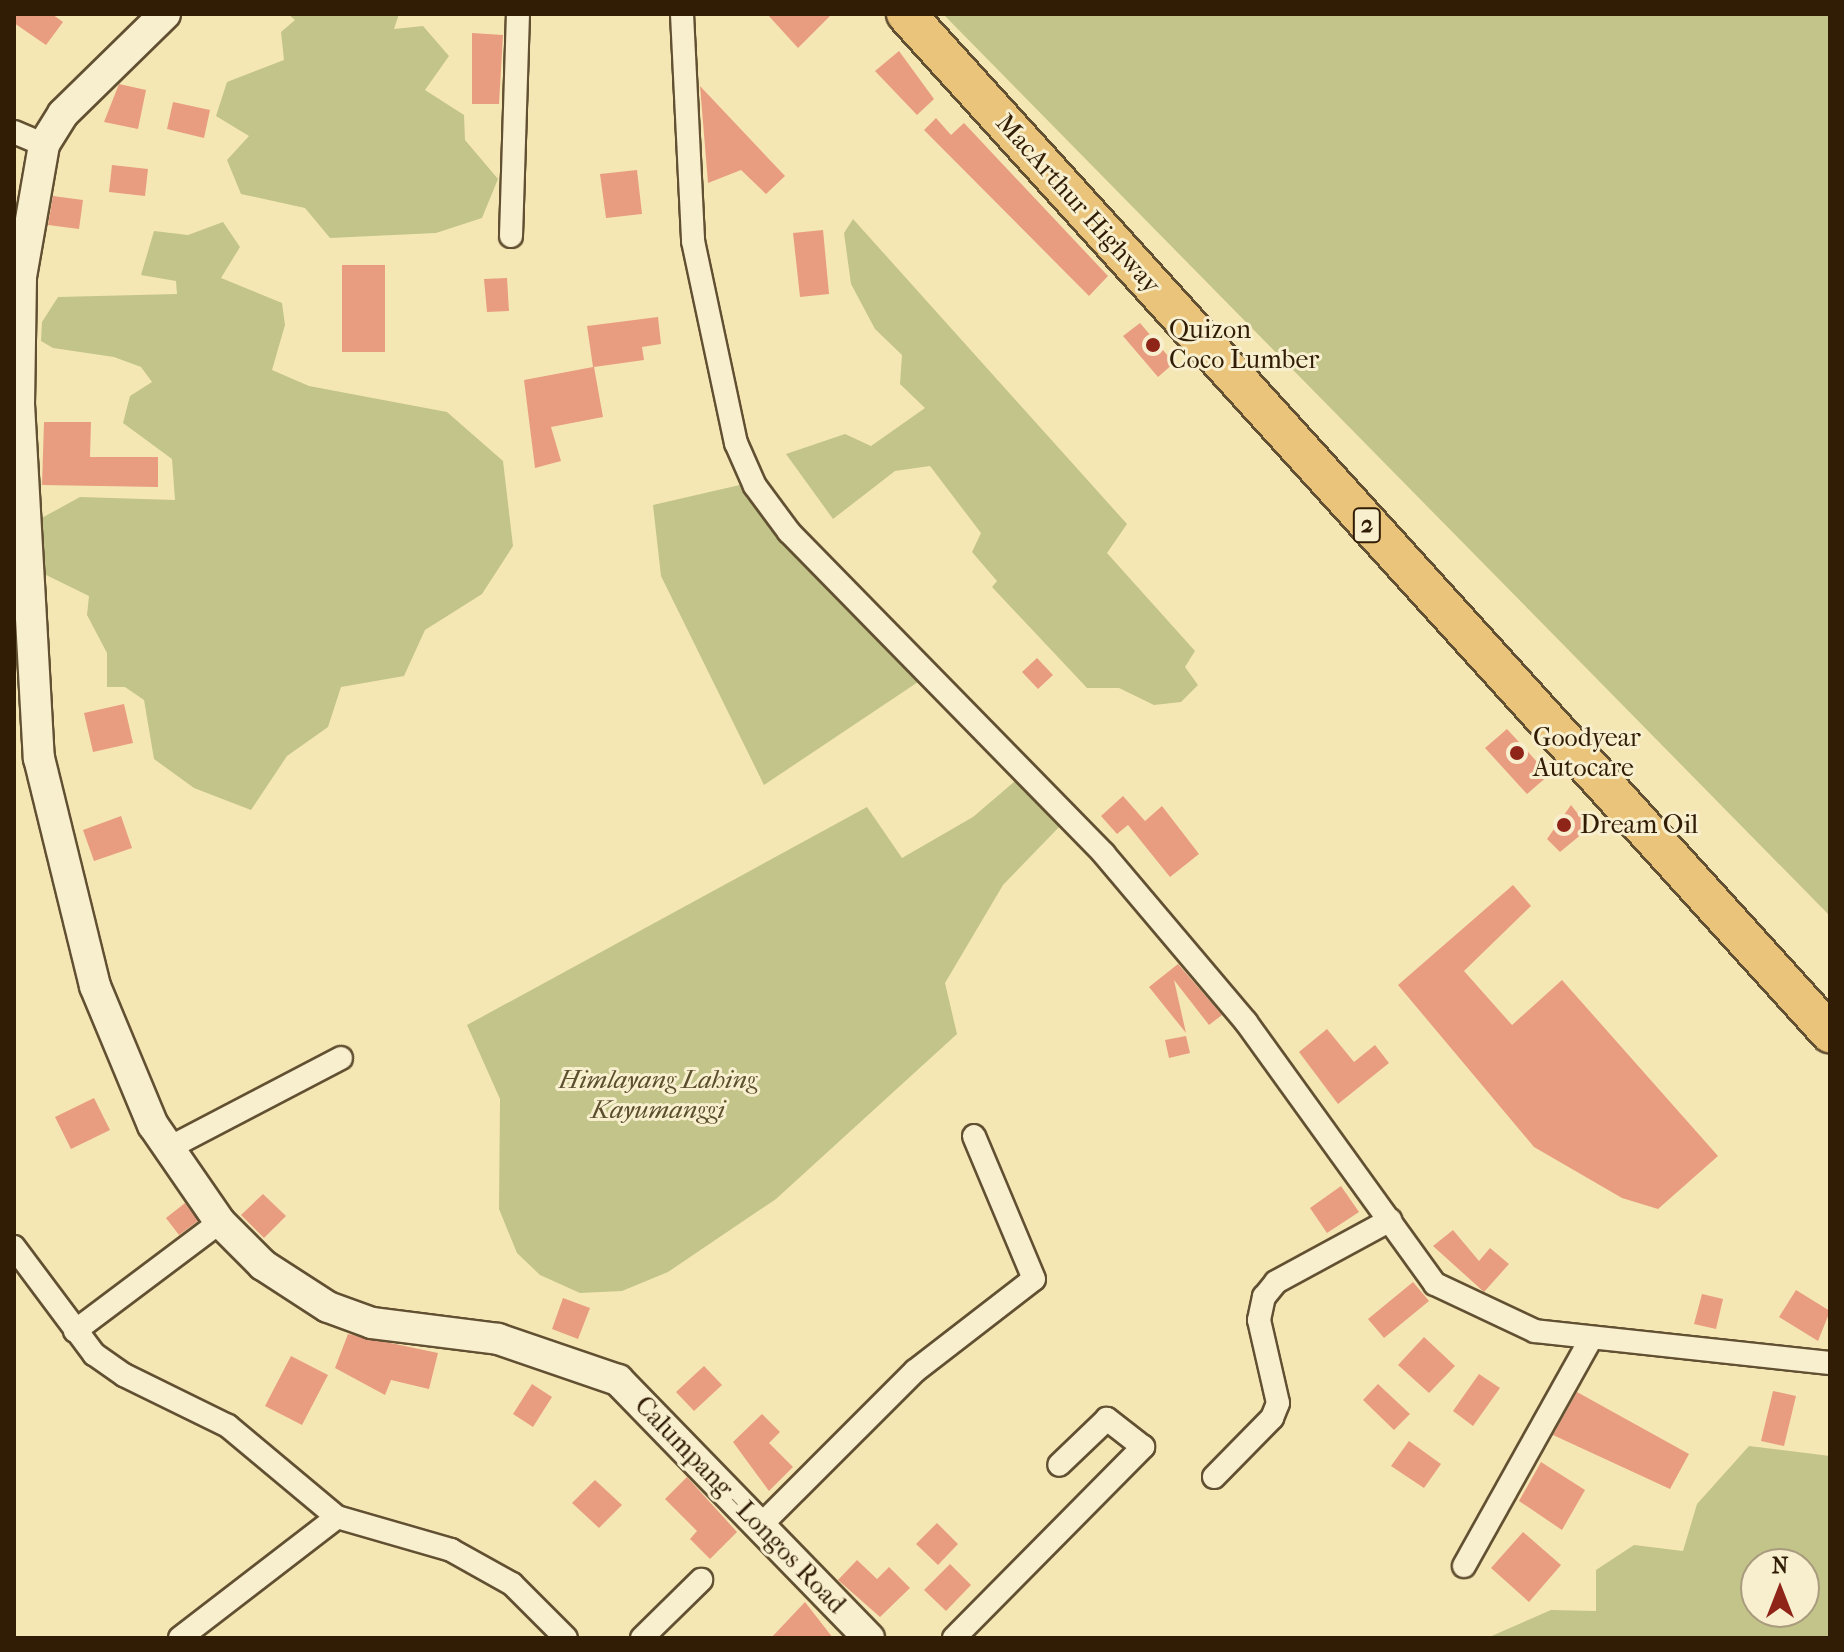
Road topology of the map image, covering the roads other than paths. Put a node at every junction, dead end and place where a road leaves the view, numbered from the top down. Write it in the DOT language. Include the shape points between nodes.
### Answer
graph roads {
  1 [pos="165,14"];
  2 [pos="518,14"];
  3 [pos="682,14"];
  4 [pos="906,14"];
  5 [pos="14,132"];
  6 [pos="44,145"];
  7 [pos="511,236"];
  8 [pos="1830,1033"];
  9 [pos="341,1058"];
  10 [pos="974,1136"];
  11 [pos="169,1148"];
  12 [pos="1390,1220"];
  13 [pos="220,1222"];
  14 [pos="14,1247"];
  15 [pos="75,1331"];
  16 [pos="1591,1339"];
  17 [pos="1830,1363"];
  18 [pos="1059,1465"];
  19 [pos="1214,1477"];
  20 [pos="337,1517"];
  21 [pos="760,1526"];
  22 [pos="1464,1566"];
  23 [pos="701,1580"];
  24 [pos="180,1638"];
  25 [pos="566,1638"];
  26 [pos="642,1638"];
  27 [pos="869,1638"];
  28 [pos="954,1638"];
  1 -- 6 [label="street, Calumpang - Longos Road" via="63,114"];
  2 -- 7 [label="street"];
  3 -- 12 [label="street" via="693,241 736,443 755,486 789,532 1104,854 1246,1022"];
  4 -- 8 [label="highway, MacArthur Highway / 2"];
  5 -- 6 [label="street"];
  6 -- 11 [label="street, Calumpang - Longos Road" via="21,277 19,404 39,758 95,986"];
  9 -- 11 [label="street"];
  10 -- 21 [label="street" via="1034,1279 915,1371"];
  11 -- 13 [label="street, Calumpang - Longos Road"];
  12 -- 16 [label="street" via="1435,1284 1512,1324"];
  12 -- 19 [label="street" via="1276,1282 1264,1297 1259,1320 1278,1403 1272,1418"];
  13 -- 15 [label="street"];
  13 -- 21 [label="street, Calumpang - Longos Road" via="263,1265 328,1307 372,1323 511,1343 618,1380"];
  14 -- 15 [label="street"];
  15 -- 20 [label="street" via="124,1375 228,1426"];
  16 -- 17 [label="street"];
  16 -- 22 [label="street"];
  18 -- 28 [label="street" via="1107,1419 1143,1447 1142,1456"];
  20 -- 24 [label="street"];
  20 -- 25 [label="street" via="451,1550 512,1584"];
  21 -- 27 [label="street, Calumpang - Longos Road"];
  23 -- 26 [label="street"];
}
